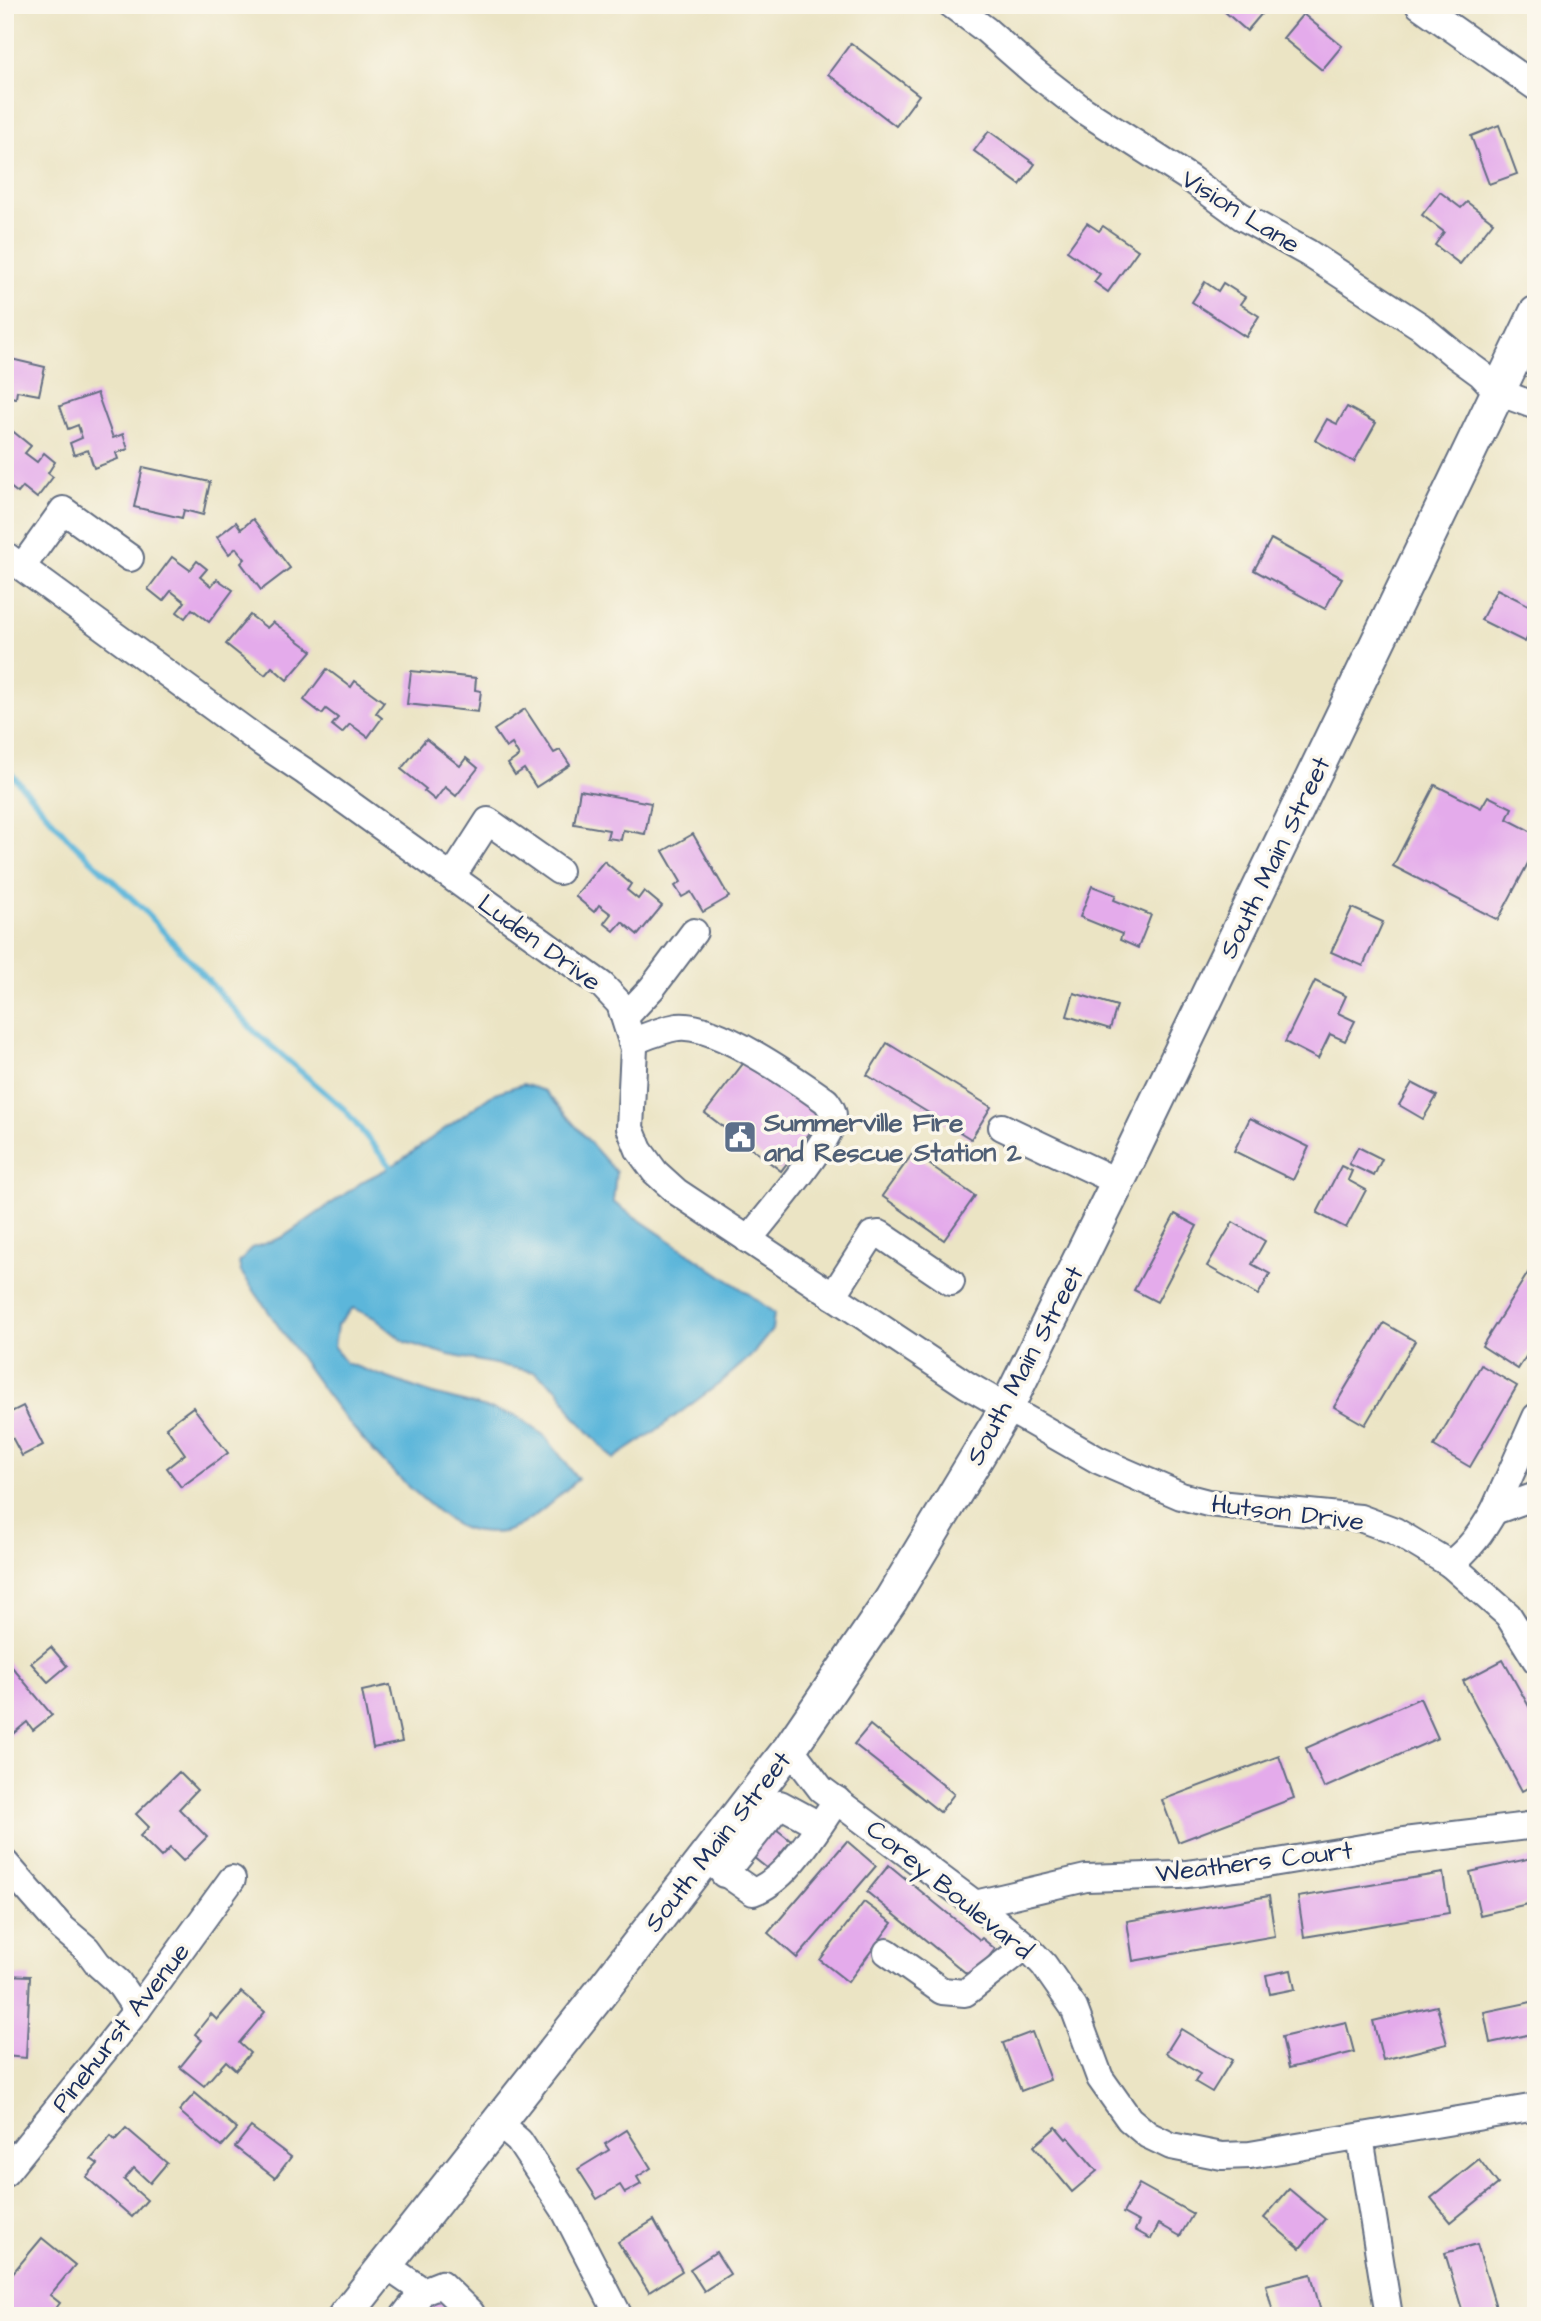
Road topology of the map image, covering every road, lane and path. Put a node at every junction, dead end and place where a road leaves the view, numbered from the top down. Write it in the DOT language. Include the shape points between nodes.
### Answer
graph roads {
  1 [pos="952,5"];
  2 [pos="1419,5"];
  3 [pos="1536,88"];
  4 [pos="1533,326"];
  5 [pos="1498,392"];
  6 [pos="1536,406"];
  7 [pos="130,558"];
  8 [pos="14,561"];
  9 [pos="559,871"];
  10 [pos="452,877"];
  11 [pos="694,932"];
  12 [pos="629,1029"];
  13 [pos="1002,1127"];
  14 [pos="1118,1182"];
  15 [pos="748,1240"];
  16 [pos="951,1282"];
  17 [pos="833,1296"];
  18 [pos="1006,1409"];
  19 [pos="1536,1416"];
  20 [pos="1536,1496"];
  21 [pos="1494,1511"];
  22 [pos="1450,1564"];
  23 [pos="1536,1660"];
  24 [pos="790,1748"];
  25 [pos="769,1796"];
  26 [pos="838,1800"];
  27 [pos="819,1825"];
  28 [pos="1536,1825"];
  29 [pos="5,1863"];
  30 [pos="714,1866"];
  31 [pos="232,1880"];
  32 [pos="975,1904"];
  33 [pos="1026,1946"];
  34 [pos="887,1952"];
  35 [pos="137,2010"];
  36 [pos="1536,2108"];
  37 [pos="497,2122"];
  38 [pos="1360,2137"];
  39 [pos="5,2173"];
  40 [pos="385,2265"];
  41 [pos="414,2308"];
  42 [pos="345,2316"];
  43 [pos="469,2316"];
  44 [pos="619,2316"];
  45 [pos="1389,2316"];
  1 -- 5 [label="street, Vision Lane" via="1083,110 1420,326"];
  2 -- 3 [label="street"];
  4 -- 5 [label="main road, South Main Street"];
  5 -- 6 [label="street, Vision Lane"];
  5 -- 14 [label="main road, South Main Street"];
  7 -- 8 [label="street" via="63,509"];
  8 -- 10 [label="street, Luden Drive"];
  9 -- 10 [label="street" via="488,821"];
  10 -- 12 [label="street, Luden Drive" via="602,985 620,1004"];
  11 -- 12 [label="street" via="652,988"];
  12 -- 15 [label="street" via="634,1067 630,1128 639,1150 677,1192"];
  12 -- 15 [label="street" via="696,1029 753,1053 826,1101 833,1111 824,1142"];
  13 -- 14 [label="street"];
  14 -- 18 [label="main road, South Main Street"];
  15 -- 17 [label="street"];
  16 -- 17 [label="street" via="880,1234 872,1235"];
  17 -- 18 [label="street"];
  18 -- 22 [label="street, Hutson Drive" via="1098,1460 1181,1496 1227,1506 1360,1518 1395,1531"];
  18 -- 24 [label="main road, South Main Street" via="891,1600"];
  19 -- 21 [label="street"];
  20 -- 21 [label="street"];
  21 -- 22 [label="street" via="1479,1536"];
  22 -- 23 [label="street, Hutson Drive" via="1508,1615"];
  24 -- 25 [label="main road, South Main Street"];
  24 -- 26 [label="street, Corey Boulevard" via="821,1788"];
  25 -- 27 [label="street"];
  25 -- 30 [label="main road, South Main Street"];
  26 -- 27 [label="street"];
  26 -- 32 [label="street, Corey Boulevard"];
  27 -- 30 [label="street" via="786,1870 766,1888 753,1892"];
  28 -- 32 [label="street, Weathers Court" via="1179,1875 1086,1878"];
  29 -- 35 [label="street" via="118,1982"];
  30 -- 37 [label="main road, South Main Street"];
  31 -- 35 [label="street, Pinehurst Avenue"];
  32 -- 33 [label="street, Corey Boulevard"];
  33 -- 34 [label="street" via="965,1993 942,1991"];
  33 -- 38 [label="street, Corey Boulevard" via="1074,2007 1100,2078 1129,2119 1147,2135 1171,2146 1222,2156"];
  35 -- 39 [label="street, Pinehurst Avenue"];
  36 -- 38 [label="street, Corey Boulevard"];
  37 -- 40 [label="main road, South Main Street"];
  37 -- 44 [label="street" via="519,2141 564,2209"];
  38 -- 45 [label="street"];
  40 -- 41 [label="street"];
  40 -- 42 [label="main road, South Main Street"];
  41 -- 43 [label="street" via="442,2284"];
}
